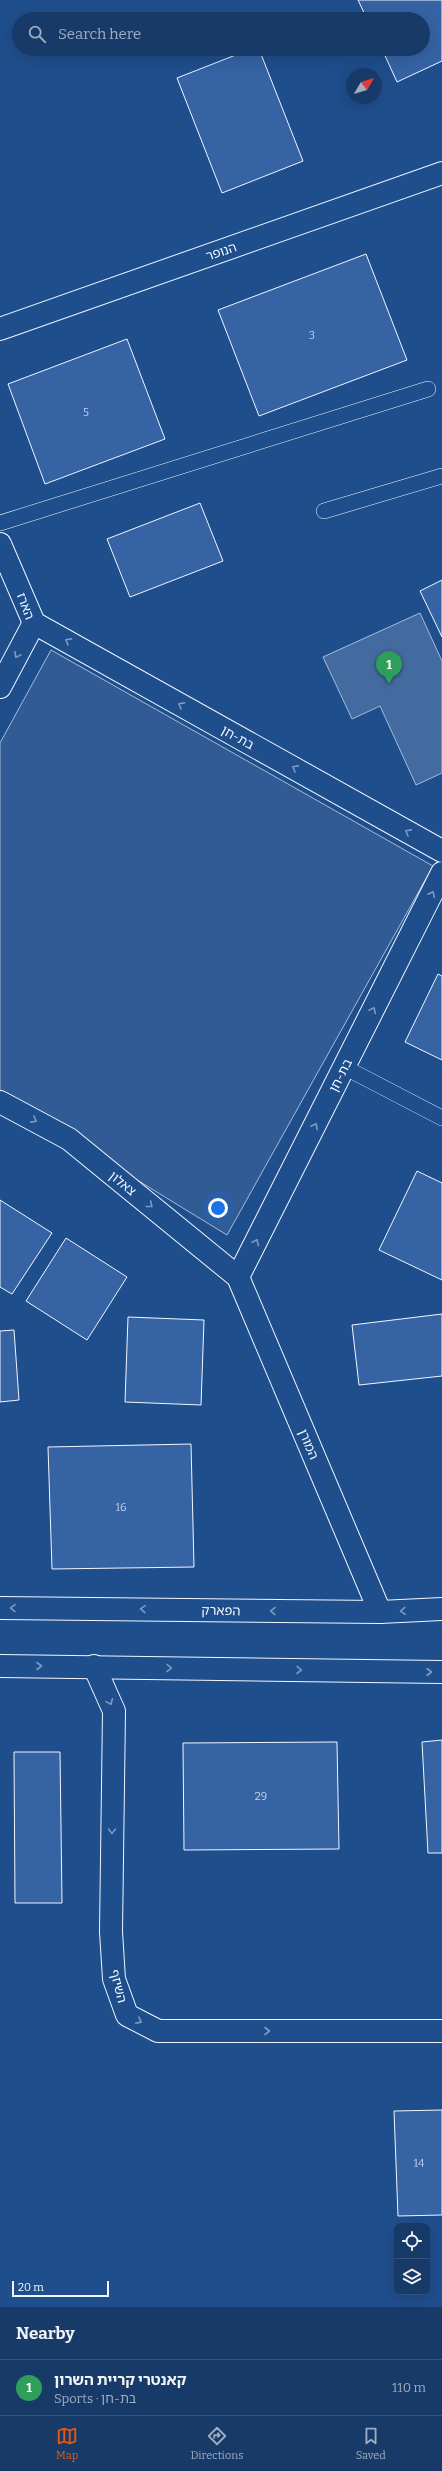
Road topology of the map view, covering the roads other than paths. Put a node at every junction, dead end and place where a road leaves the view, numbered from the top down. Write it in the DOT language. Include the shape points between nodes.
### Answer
graph roads {
  1 [pos="442,173"];
  2 [pos="0,329"];
  3 [pos="428,389"];
  4 [pos="442,476"];
  5 [pos="324,511"];
  6 [pos="0,523"];
  7 [pos="0,544"];
  8 [pos="34,623"];
  9 [pos="0,687"];
  10 [pos="442,851"];
  11 [pos="442,873"];
  12 [pos="344,1067"];
  13 [pos="0,1102"];
  14 [pos="442,1118"];
  15 [pos="238,1276"];
  16 [pos="0,1608"];
  17 [pos="442,1608"];
  18 [pos="380,1612"];
  19 [pos="0,1666"];
  20 [pos="94,1666"];
  21 [pos="442,1672"];
  22 [pos="442,2031"];
  1 -- 2 [label="street, הנופר"];
  3 -- 6 [label="lane"];
  4 -- 5 [label="lane"];
  7 -- 8 [label="street, הארז"];
  8 -- 9 [label="street, הארז, one-way"];
  10 -- 8 [label="street, בת-חן, one-way"];
  12 -- 11 [label="street, בת-חן, one-way"];
  12 -- 14 [label="lane"];
  15 -- 12 [label="street, בת-חן, one-way"];
  13 -- 15 [label="street, צאלון, one-way" via="70,1139"];
  15 -- 18 [label="street, המורן"];
  18 -- 16 [label="street, הפארק, one-way"];
  17 -- 18 [label="street, הפארק, one-way"];
  19 -- 20 [label="street, one-way"];
  20 -- 21 [label="street, one-way"];
  20 -- 22 [label="street, השיזף, one-way" via="114,1711 111,1932 114,1979 127,2015 158,2031"];
}
